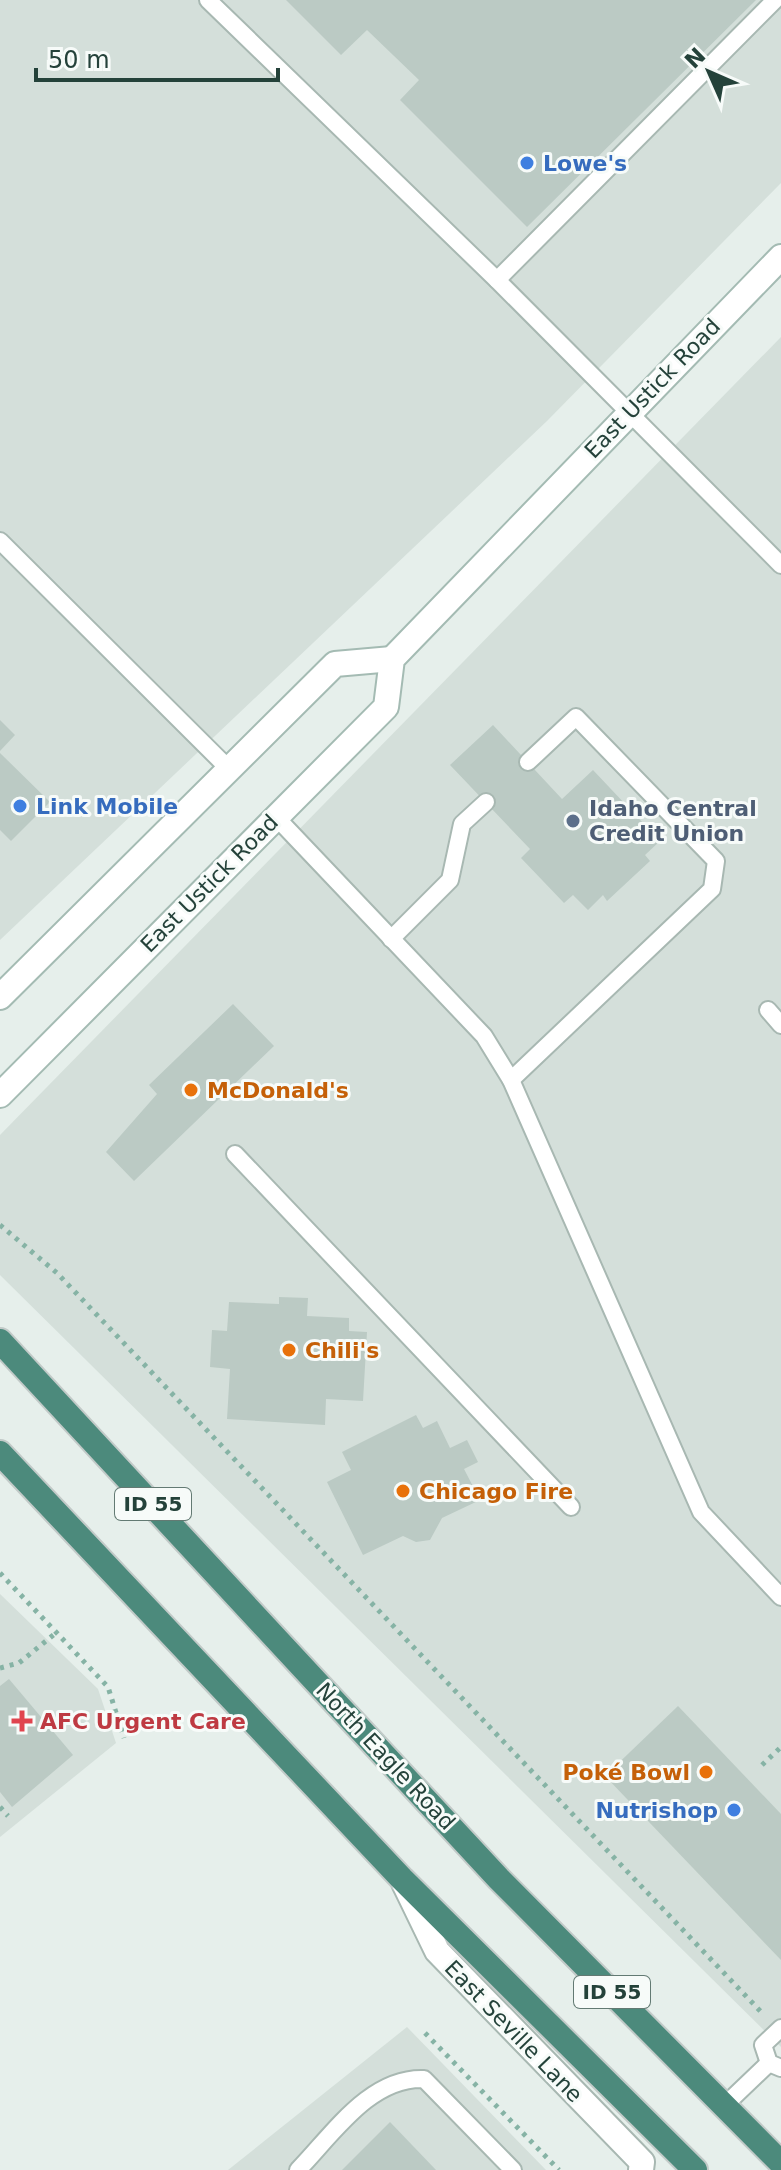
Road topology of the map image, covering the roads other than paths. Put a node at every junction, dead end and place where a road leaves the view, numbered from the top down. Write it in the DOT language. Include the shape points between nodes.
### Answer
graph roads {
  1 [pos="208,0"];
  2 [pos="775,0"];
  3 [pos="781,257"];
  4 [pos="497,280"];
  5 [pos="628,413"];
  6 [pos="0,541"];
  7 [pos="781,565"];
  8 [pos="392,659"];
  9 [pos="528,762"];
  10 [pos="228,768"];
  11 [pos="486,802"];
  12 [pos="275,816"];
  13 [pos="391,939"];
  14 [pos="0,997"];
  15 [pos="768,1010"];
  16 [pos="781,1025"];
  17 [pos="511,1080"];
  18 [pos="0,1095"];
  19 [pos="235,1154"];
  20 [pos="0,1341"];
  21 [pos="0,1453"];
  22 [pos="571,1507"];
  23 [pos="781,1597"];
  24 [pos="402,1879"];
  25 [pos="774,2023"];
  26 [pos="775,2065"];
  27 [pos="725,2105"];
  28 [pos="781,2163"];
  29 [pos="298,2170"];
  30 [pos="513,2170"];
  31 [pos="641,2170"];
  32 [pos="695,2170"];
  1 -- 4 [label="lane"];
  2 -- 4 [label="lane"];
  3 -- 5 [label="main road, East Ustick Road"];
  4 -- 5 [label="lane"];
  5 -- 7 [label="lane"];
  5 -- 8 [label="main road, East Ustick Road"];
  6 -- 10 [label="lane"];
  8 -- 10 [label="main road" via="335,664"];
  8 -- 12 [label="main road, East Ustick Road" via="386,707"];
  9 -- 17 [label="lane" via="576,717 716,861 712,889"];
  10 -- 14 [label="main road"];
  11 -- 13 [label="lane" via="462,824 450,880"];
  12 -- 13 [label="lane"];
  12 -- 18 [label="main road, East Ustick Road"];
  13 -- 17 [label="lane" via="484,1036"];
  15 -- 16 [label="lane"];
  17 -- 23 [label="lane" via="701,1512"];
  19 -- 22 [label="lane"];
  20 -- 27 [label="highway, North Eagle Road / ID 55" via="499,1879"];
  21 -- 24 [label="highway, ID 55"];
  24 -- 31 [label="main road, East Seville Lane" via="437,1951 642,2162"];
  24 -- 32 [label="highway, ID 55"];
  25 -- 26 [label="lane" via="763,2045"];
  26 -- 27 [label="lane"];
  27 -- 28 [label="highway, North Eagle Road / ID 55"];
  29 -- 30 [label="lane" via="374,2092 402,2078 424,2079"];
}
